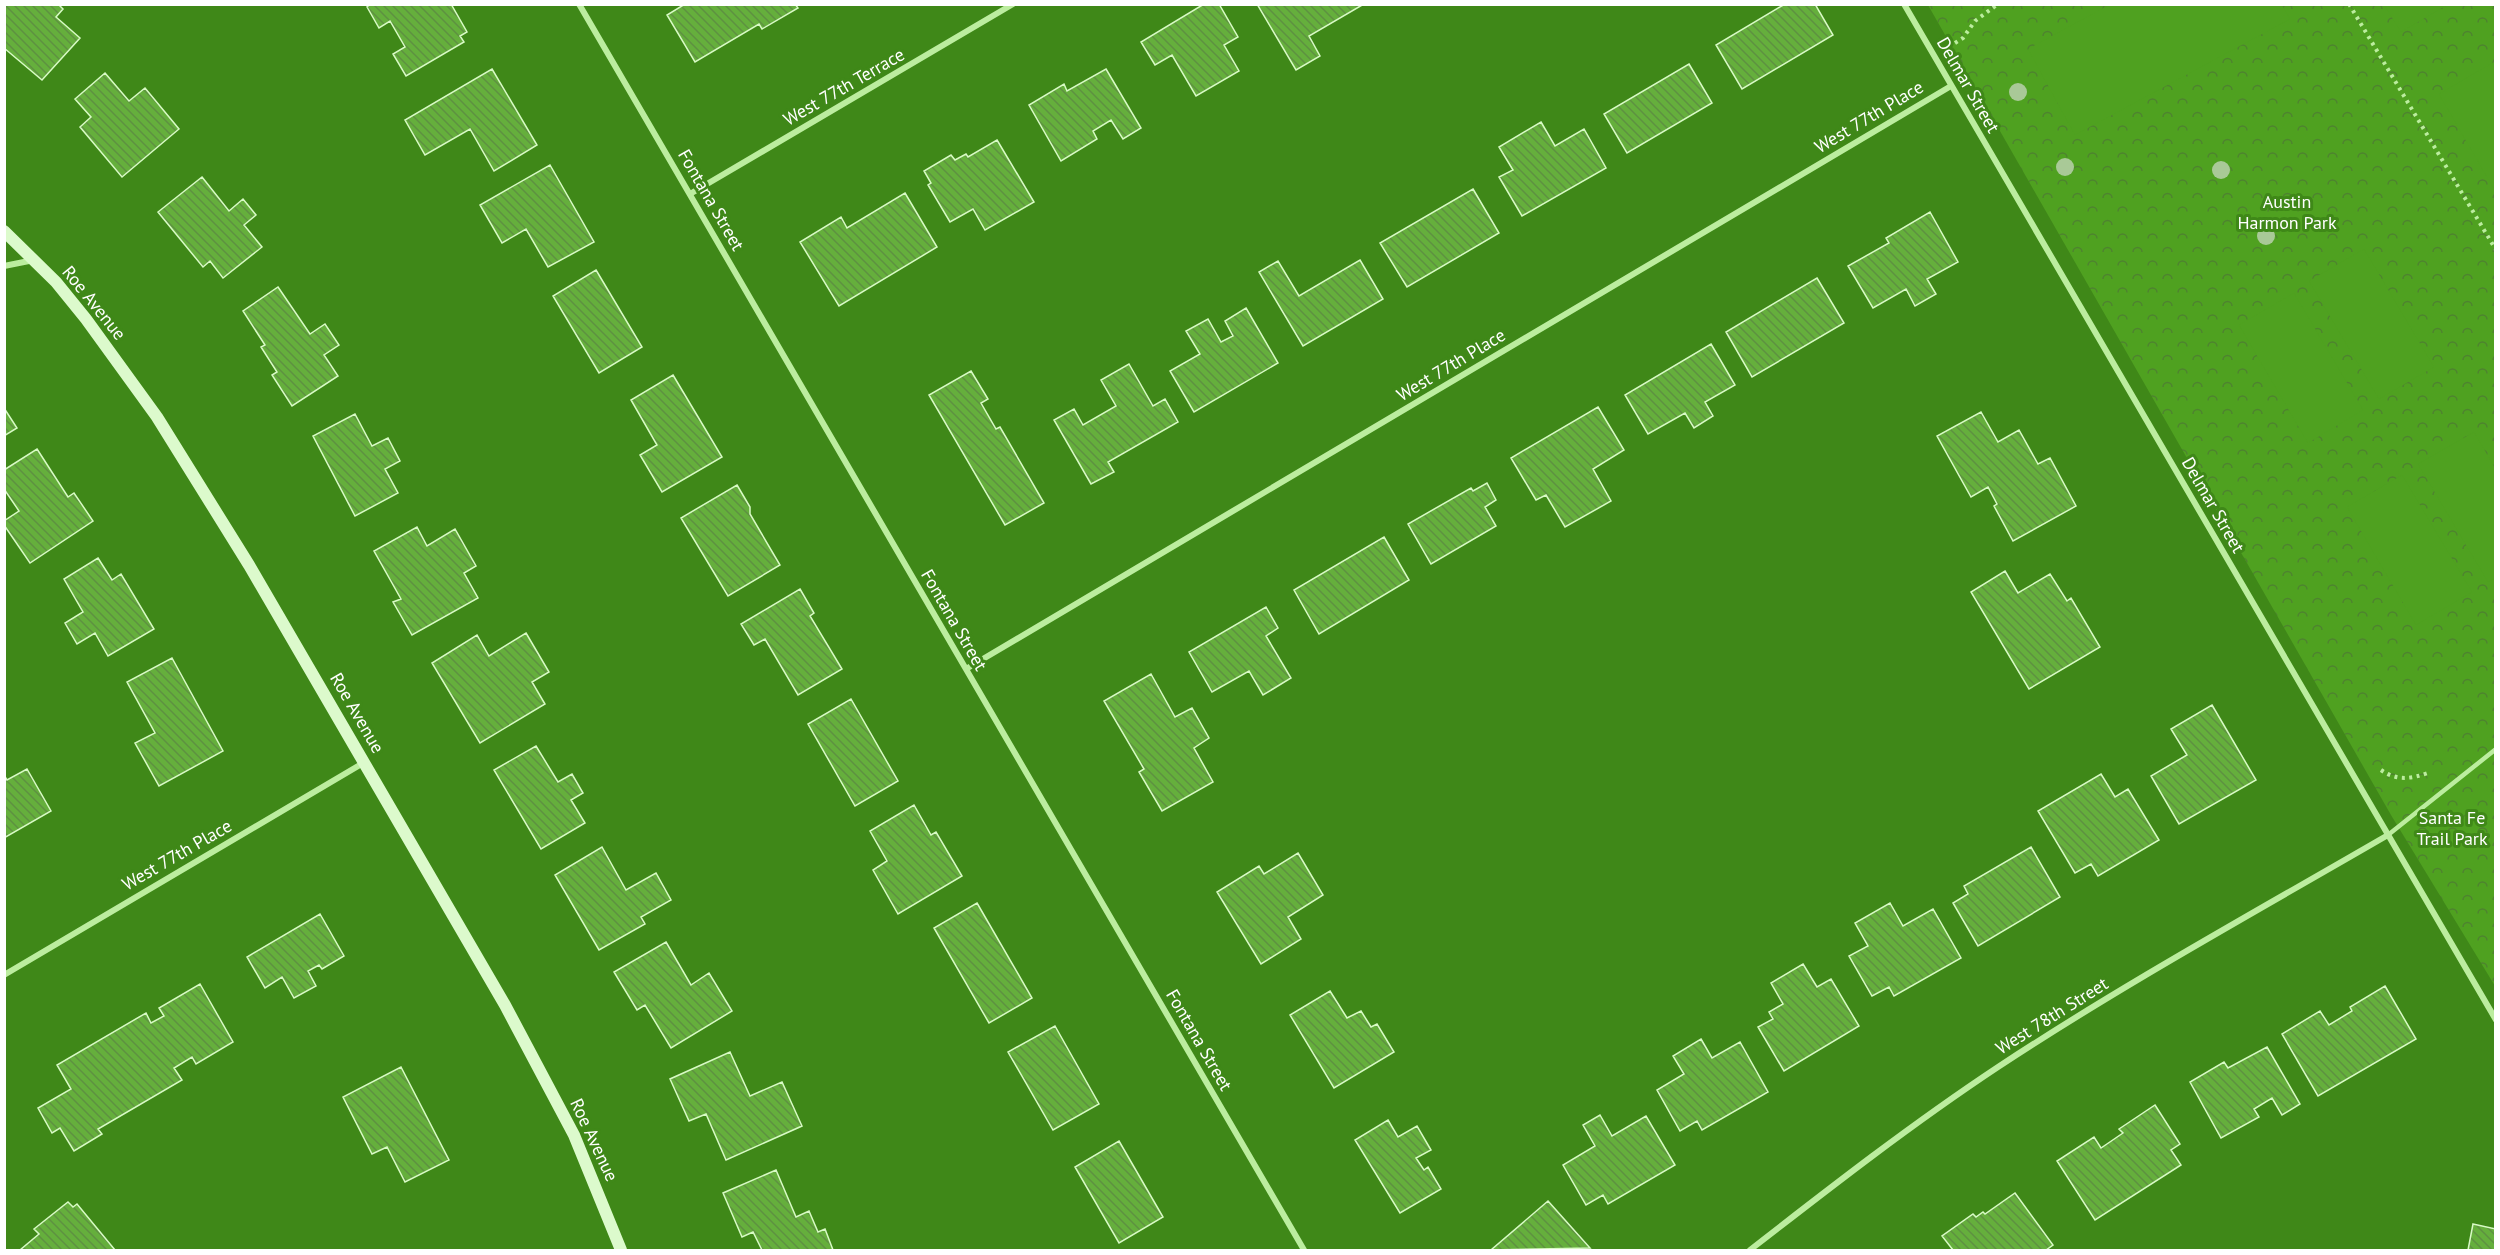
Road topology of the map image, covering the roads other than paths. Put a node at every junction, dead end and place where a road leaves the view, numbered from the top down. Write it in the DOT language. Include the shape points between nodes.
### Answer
graph roads {
  1 [pos="579,4"];
  2 [pos="1013,4"];
  3 [pos="1904,4"];
  4 [pos="1951,86"];
  5 [pos="690,195"];
  6 [pos="4,231"];
  7 [pos="34,260"];
  8 [pos="4,266"];
  9 [pos="966,669"];
  10 [pos="2496,749"];
  11 [pos="365,762"];
  12 [pos="2388,835"];
  13 [pos="4,975"];
  14 [pos="2496,1020"];
  15 [pos="621,1251"];
  16 [pos="1304,1251"];
  17 [pos="1750,1251"];
  1 -- 5 [label="street, Fontana Street"];
  2 -- 5 [label="street, West 77th Terrace"];
  3 -- 4 [label="street, Delmar Street"];
  4 -- 9 [label="street, West 77th Place"];
  4 -- 12 [label="street, Delmar Street"];
  5 -- 9 [label="street, Fontana Street"];
  6 -- 7 [label="main road, Roe Avenue"];
  7 -- 8 [label="street"];
  7 -- 11 [label="main road, Roe Avenue" via="86,319 157,417"];
  9 -- 16 [label="street, Fontana Street"];
  10 -- 12 [label="lane"];
  11 -- 13 [label="street, West 77th Place"];
  11 -- 15 [label="main road, Roe Avenue" via="505,1005 574,1135"];
  12 -- 14 [label="street, Delmar Street"];
  12 -- 17 [label="street, West 78th Street" via="1998,1067 1870,1156"];
}
